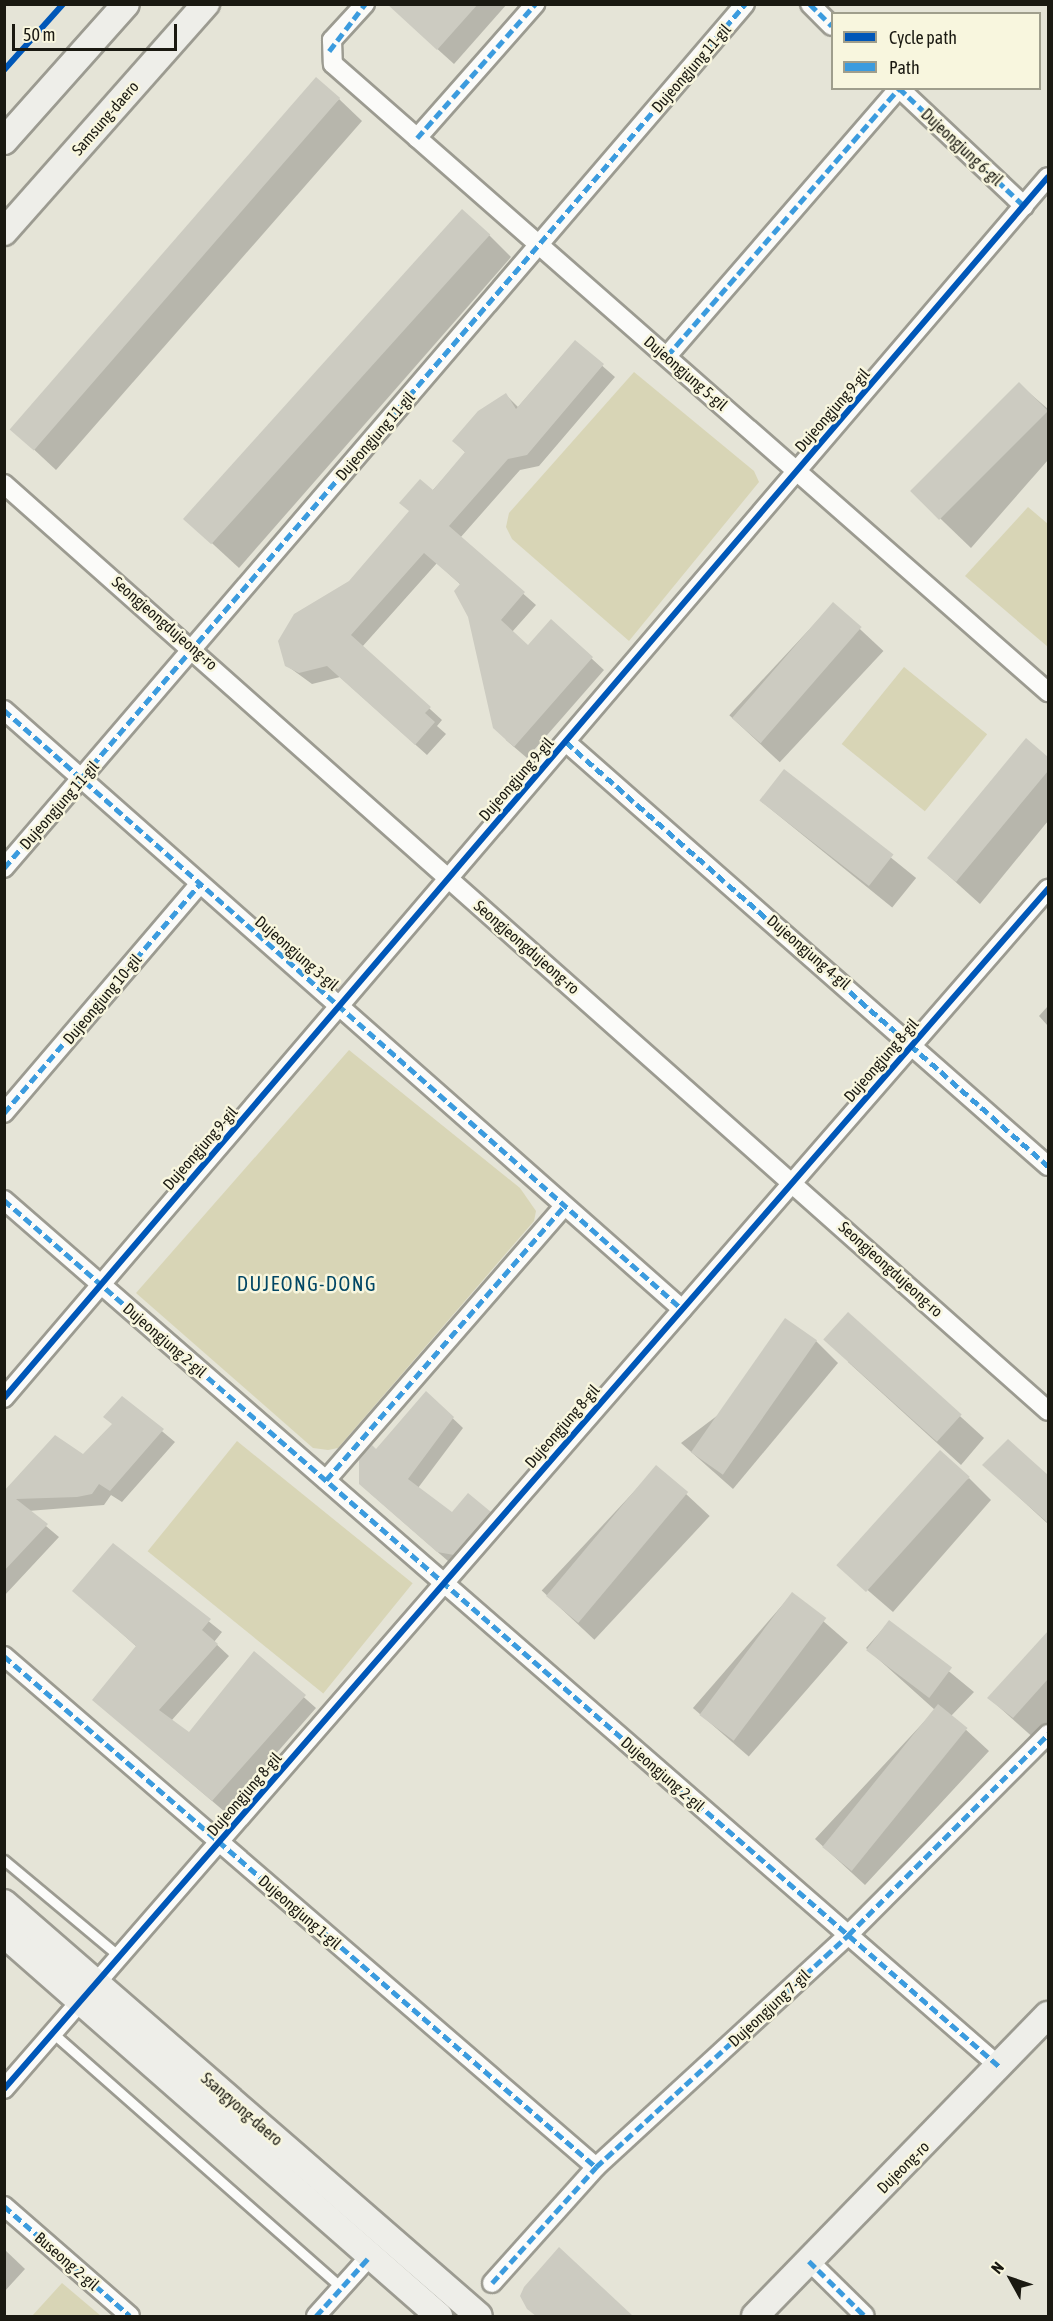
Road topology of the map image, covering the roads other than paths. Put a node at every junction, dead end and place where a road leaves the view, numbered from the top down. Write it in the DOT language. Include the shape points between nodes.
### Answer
graph roads {
  1 [pos="126,4"];
  2 [pos="206,4"];
  3 [pos="365,4"];
  4 [pos="535,4"];
  5 [pos="745,4"];
  6 [pos="810,4"];
  7 [pos="831,25"];
  8 [pos="897,90"];
  9 [pos="901,90"];
  10 [pos="417,138"];
  11 [pos="4,141"];
  12 [pos="1048,177"];
  13 [pos="1024,206"];
  14 [pos="4,232"];
  15 [pos="541,243"];
  16 [pos="666,356"];
  17 [pos="798,471"];
  18 [pos="4,484"];
  19 [pos="194,648"];
  20 [pos="1048,692"];
  21 [pos="4,710"];
  22 [pos="566,741"];
  23 [pos="80,781"];
  24 [pos="4,868"];
  25 [pos="449,879"];
  26 [pos="199,885"];
  27 [pos="1048,889"];
  28 [pos="339,1008"];
  29 [pos="914,1044"];
  30 [pos="4,1113"];
  31 [pos="1048,1166"];
  32 [pos="793,1182"];
  33 [pos="4,1200"];
  34 [pos="564,1206"];
  35 [pos="101,1285"];
  36 [pos="682,1309"];
  37 [pos="4,1398"];
  38 [pos="1048,1411"];
  39 [pos="326,1480"];
  40 [pos="444,1582"];
  41 [pos="4,1656"];
  42 [pos="1048,1734"];
  43 [pos="220,1843"];
  44 [pos="4,1860"];
  45 [pos="4,1903"];
  46 [pos="4,1934"];
  47 [pos="848,1935"];
  48 [pos="121,1958"];
  49 [pos="92,1993"];
  50 [pos="1048,2015"];
  51 [pos="55,2035"];
  52 [pos="1000,2067"];
  53 [pos="4,2089"];
  54 [pos="596,2167"];
  55 [pos="4,2206"];
  56 [pos="370,2256"];
  57 [pos="809,2261"];
  58 [pos="492,2283"];
  59 [pos="342,2288"];
  60 [pos="130,2316"];
  61 [pos="316,2316"];
  62 [pos="439,2316"];
  63 [pos="479,2316"];
  64 [pos="755,2316"];
  65 [pos="865,2316"];
  1 -- 11 [label="street"];
  2 -- 14 [label="street, Samsung-daero"];
  3 -- 10 [label="street, Dujeongjung 5-gil" via="329,51 333,64"];
  4 -- 10 [label="street"];
  5 -- 15 [label="street, Dujeongjung 11-gil"];
  6 -- 7 [label="street"];
  8 -- 16 [label="street"];
  9 -- 13 [label="street, Dujeongjung 6-gil"];
  10 -- 15 [label="street, Dujeongjung 5-gil"];
  12 -- 13 [label="street, Dujeongjung 9-gil"];
  13 -- 17 [label="street, Dujeongjung 9-gil"];
  15 -- 16 [label="street, Dujeongjung 5-gil"];
  15 -- 19 [label="street, Dujeongjung 11-gil"];
  16 -- 17 [label="street, Dujeongjung 5-gil"];
  17 -- 20 [label="street, Dujeongjung 5-gil"];
  17 -- 22 [label="street, Dujeongjung 9-gil"];
  18 -- 19 [label="street, Seongjeongdujeong-ro"];
  19 -- 23 [label="street, Dujeongjung 11-gil"];
  19 -- 25 [label="street, Seongjeongdujeong-ro"];
  21 -- 23 [label="street, Dujeongjung 3-gil"];
  22 -- 25 [label="street, Dujeongjung 9-gil"];
  22 -- 29 [label="street, Dujeongjung 4-gil"];
  23 -- 24 [label="street, Dujeongjung 11-gil"];
  23 -- 26 [label="street, Dujeongjung 3-gil"];
  25 -- 28 [label="street, Dujeongjung 9-gil"];
  25 -- 32 [label="street, Seongjeongdujeong-ro"];
  26 -- 28 [label="street, Dujeongjung 3-gil"];
  26 -- 30 [label="street, Dujeongjung 10-gil"];
  27 -- 29 [label="street, Dujeongjung 8-gil"];
  28 -- 34 [label="street, Dujeongjung 3-gil"];
  28 -- 35 [label="street, Dujeongjung 9-gil"];
  29 -- 31 [label="street, Dujeongjung 4-gil"];
  29 -- 32 [label="street, Dujeongjung 8-gil"];
  32 -- 36 [label="street, Dujeongjung 8-gil"];
  32 -- 38 [label="street, Seongjeongdujeong-ro"];
  33 -- 35 [label="street, Dujeongjung 2-gil"];
  34 -- 36 [label="street, Dujeongjung 3-gil"];
  34 -- 39 [label="street"];
  35 -- 37 [label="street, Dujeongjung 9-gil"];
  35 -- 39 [label="street, Dujeongjung 2-gil"];
  36 -- 40 [label="street, Dujeongjung 8-gil"];
  39 -- 40 [label="street, Dujeongjung 2-gil"];
  40 -- 43 [label="street, Dujeongjung 8-gil"];
  40 -- 47 [label="street, Dujeongjung 2-gil"];
  41 -- 43 [label="street, Dujeongjung 1-gil"];
  42 -- 47 [label="street, Dujeongjung 7-gil"];
  43 -- 48 [label="street, Dujeongjung 8-gil"];
  43 -- 54 [label="street, Dujeongjung 1-gil"];
  44 -- 48 [label="lane"];
  45 -- 49 [label="street, Ssangyong-daero"];
  46 -- 49 [label="street, Ssangyong-daero"];
  47 -- 52 [label="street, Dujeongjung 2-gil"];
  47 -- 54 [label="street, Dujeongjung 7-gil"];
  48 -- 49 [label="street, Dujeongjung 8-gil"];
  49 -- 51 [label="street, Dujeongjung 8-gil"];
  49 -- 56 [label="street, Ssangyong-daero"];
  49 -- 63 [label="street, Ssangyong-daero"];
  50 -- 52 [label="street, Dujeong-ro"];
  51 -- 53 [label="street, Dujeongjung 8-gil"];
  51 -- 59 [label="lane"];
  52 -- 57 [label="street, Dujeong-ro"];
  54 -- 58 [label="street, Dujeongjung 7-gil"];
  55 -- 60 [label="street, Buseong 2-gil"];
  56 -- 59 [label="street"];
  56 -- 62 [label="street, Ssangyong-daero"];
  57 -- 64 [label="street, Dujeong-ro"];
  57 -- 65 [label="street"];
  59 -- 61 [label="street"];
}
